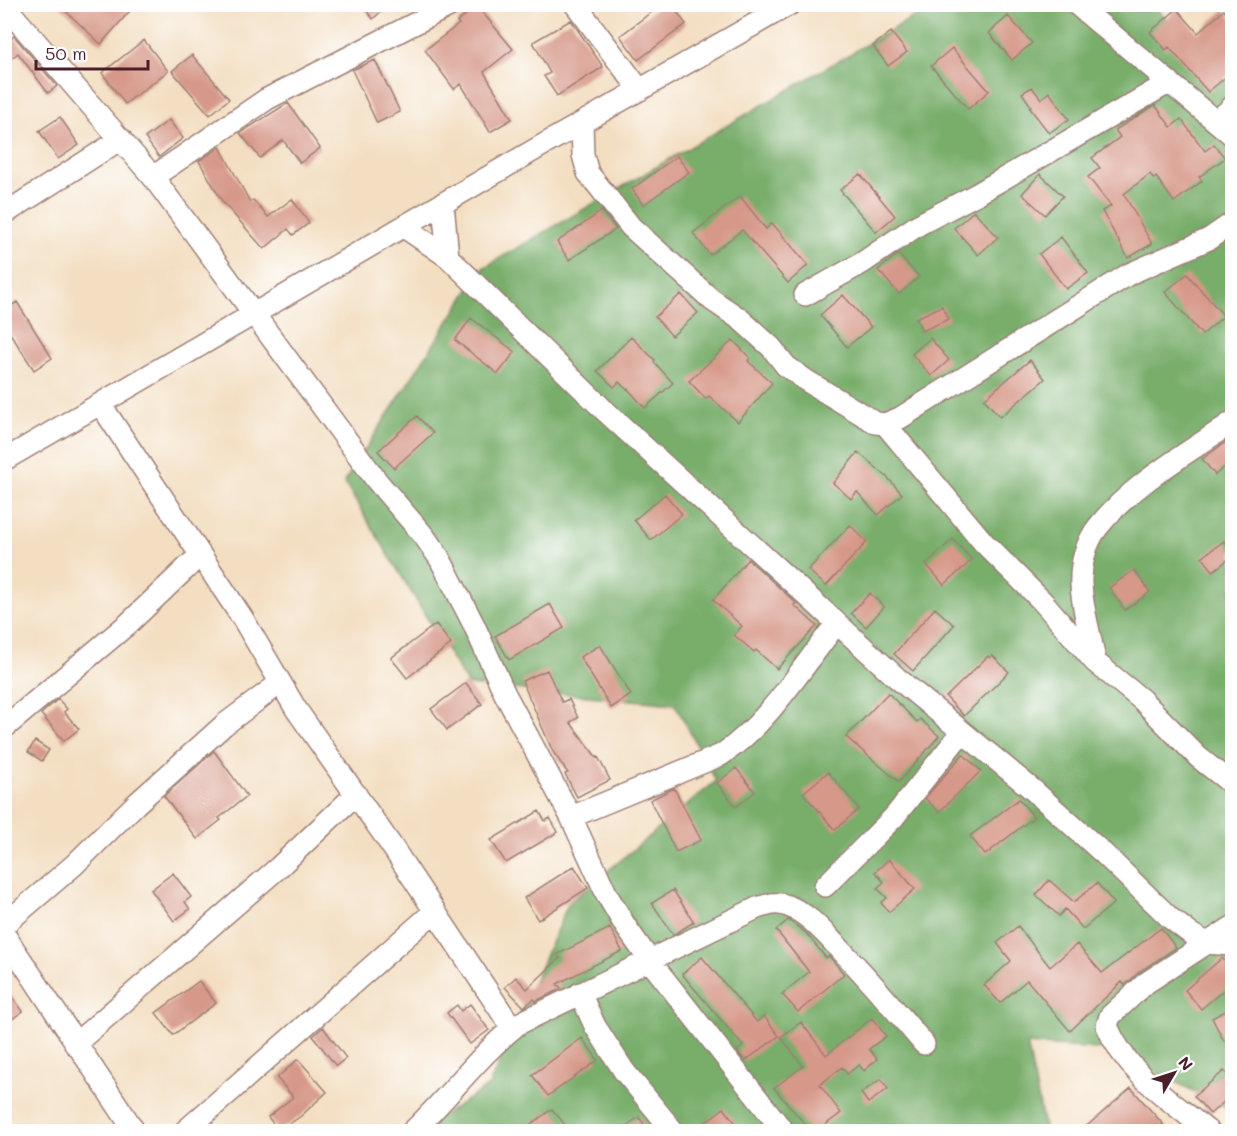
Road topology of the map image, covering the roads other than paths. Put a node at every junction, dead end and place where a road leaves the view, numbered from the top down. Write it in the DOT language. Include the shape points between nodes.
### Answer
graph roads {
  1 [pos="453,4"];
  2 [pos="575,4"];
  3 [pos="1076,4"];
  4 [pos="784,6"];
  5 [pos="11,7"];
  6 [pos="1170,82"];
  7 [pos="640,90"];
  8 [pos="1227,121"];
  9 [pos="582,123"];
  10 [pos="121,139"];
  11 [pos="153,177"];
  12 [pos="443,204"];
  13 [pos="4,214"];
  14 [pos="1233,223"];
  15 [pos="404,227"];
  16 [pos="448,257"];
  17 [pos="806,295"];
  18 [pos="255,314"];
  19 [pos="101,405"];
  20 [pos="1233,422"];
  21 [pos="885,424"];
  22 [pos="4,460"];
  23 [pos="200,555"];
  24 [pos="837,623"];
  25 [pos="1095,662"];
  26 [pos="280,683"];
  27 [pos="4,728"];
  28 [pos="962,732"];
  29 [pos="1233,784"];
  30 [pos="356,794"];
  31 [pos="571,817"];
  32 [pos="825,886"];
  33 [pos="435,911"];
  34 [pos="1233,927"];
  35 [pos="5,933"];
  36 [pos="1207,944"];
  37 [pos="1233,945"];
  38 [pos="650,961"];
  39 [pos="580,993"];
  40 [pos="512,1028"];
  41 [pos="75,1044"];
  42 [pos="924,1044"];
  43 [pos="135,1131"];
  44 [pos="184,1131"];
  45 [pos="412,1131"];
  46 [pos="674,1131"];
  47 [pos="784,1131"];
  48 [pos="1209,1131"];
  1 -- 11 [label="street" via="267,99"];
  2 -- 7 [label="street"];
  3 -- 6 [label="street"];
  4 -- 7 [label="street"];
  5 -- 10 [label="street"];
  6 -- 8 [label="street"];
  6 -- 17 [label="street" via="918,225"];
  7 -- 9 [label="street"];
  9 -- 12 [label="street"];
  9 -- 21 [label="street" via="588,173 631,227 712,300 740,319 786,366 876,423"];
  10 -- 11 [label="street"];
  10 -- 13 [label="street"];
  11 -- 18 [label="street"];
  12 -- 15 [label="street"];
  12 -- 16 [label="street"];
  14 -- 21 [label="street" via="1129,274"];
  15 -- 16 [label="street"];
  15 -- 18 [label="street"];
  16 -- 24 [label="street" via="604,410"];
  18 -- 19 [label="street"];
  18 -- 31 [label="street" via="440,560"];
  19 -- 22 [label="street"];
  19 -- 23 [label="street"];
  20 -- 25 [label="street" via="1160,472 1097,528 1083,556 1081,583"];
  21 -- 25 [label="street" via="984,543 1044,602"];
  23 -- 26 [label="street" via="268,658"];
  23 -- 27 [label="street" via="129,623"];
  24 -- 28 [label="street"];
  24 -- 31 [label="street" via="764,717 738,744 721,755"];
  25 -- 29 [label="street"];
  26 -- 30 [label="street"];
  26 -- 35 [label="street" via="224,725 136,804"];
  28 -- 32 [label="street" via="894,817"];
  28 -- 36 [label="street" via="1033,790 1170,918"];
  30 -- 33 [label="street"];
  30 -- 41 [label="street" via="278,868"];
  31 -- 38 [label="street" via="607,895"];
  33 -- 40 [label="street"];
  33 -- 44 [label="street"];
  34 -- 36 [label="street"];
  35 -- 41 [label="street"];
  36 -- 37 [label="street"];
  36 -- 48 [label="street" via="1146,983 1110,1016 1107,1026 1134,1068"];
  38 -- 39 [label="street"];
  38 -- 42 [label="street" via="756,908 775,902 787,905 820,928"];
  38 -- 47 [label="street"];
  39 -- 40 [label="street"];
  39 -- 46 [label="street" via="595,1026 624,1071"];
  40 -- 45 [label="street"];
  41 -- 43 [label="street"];
}
